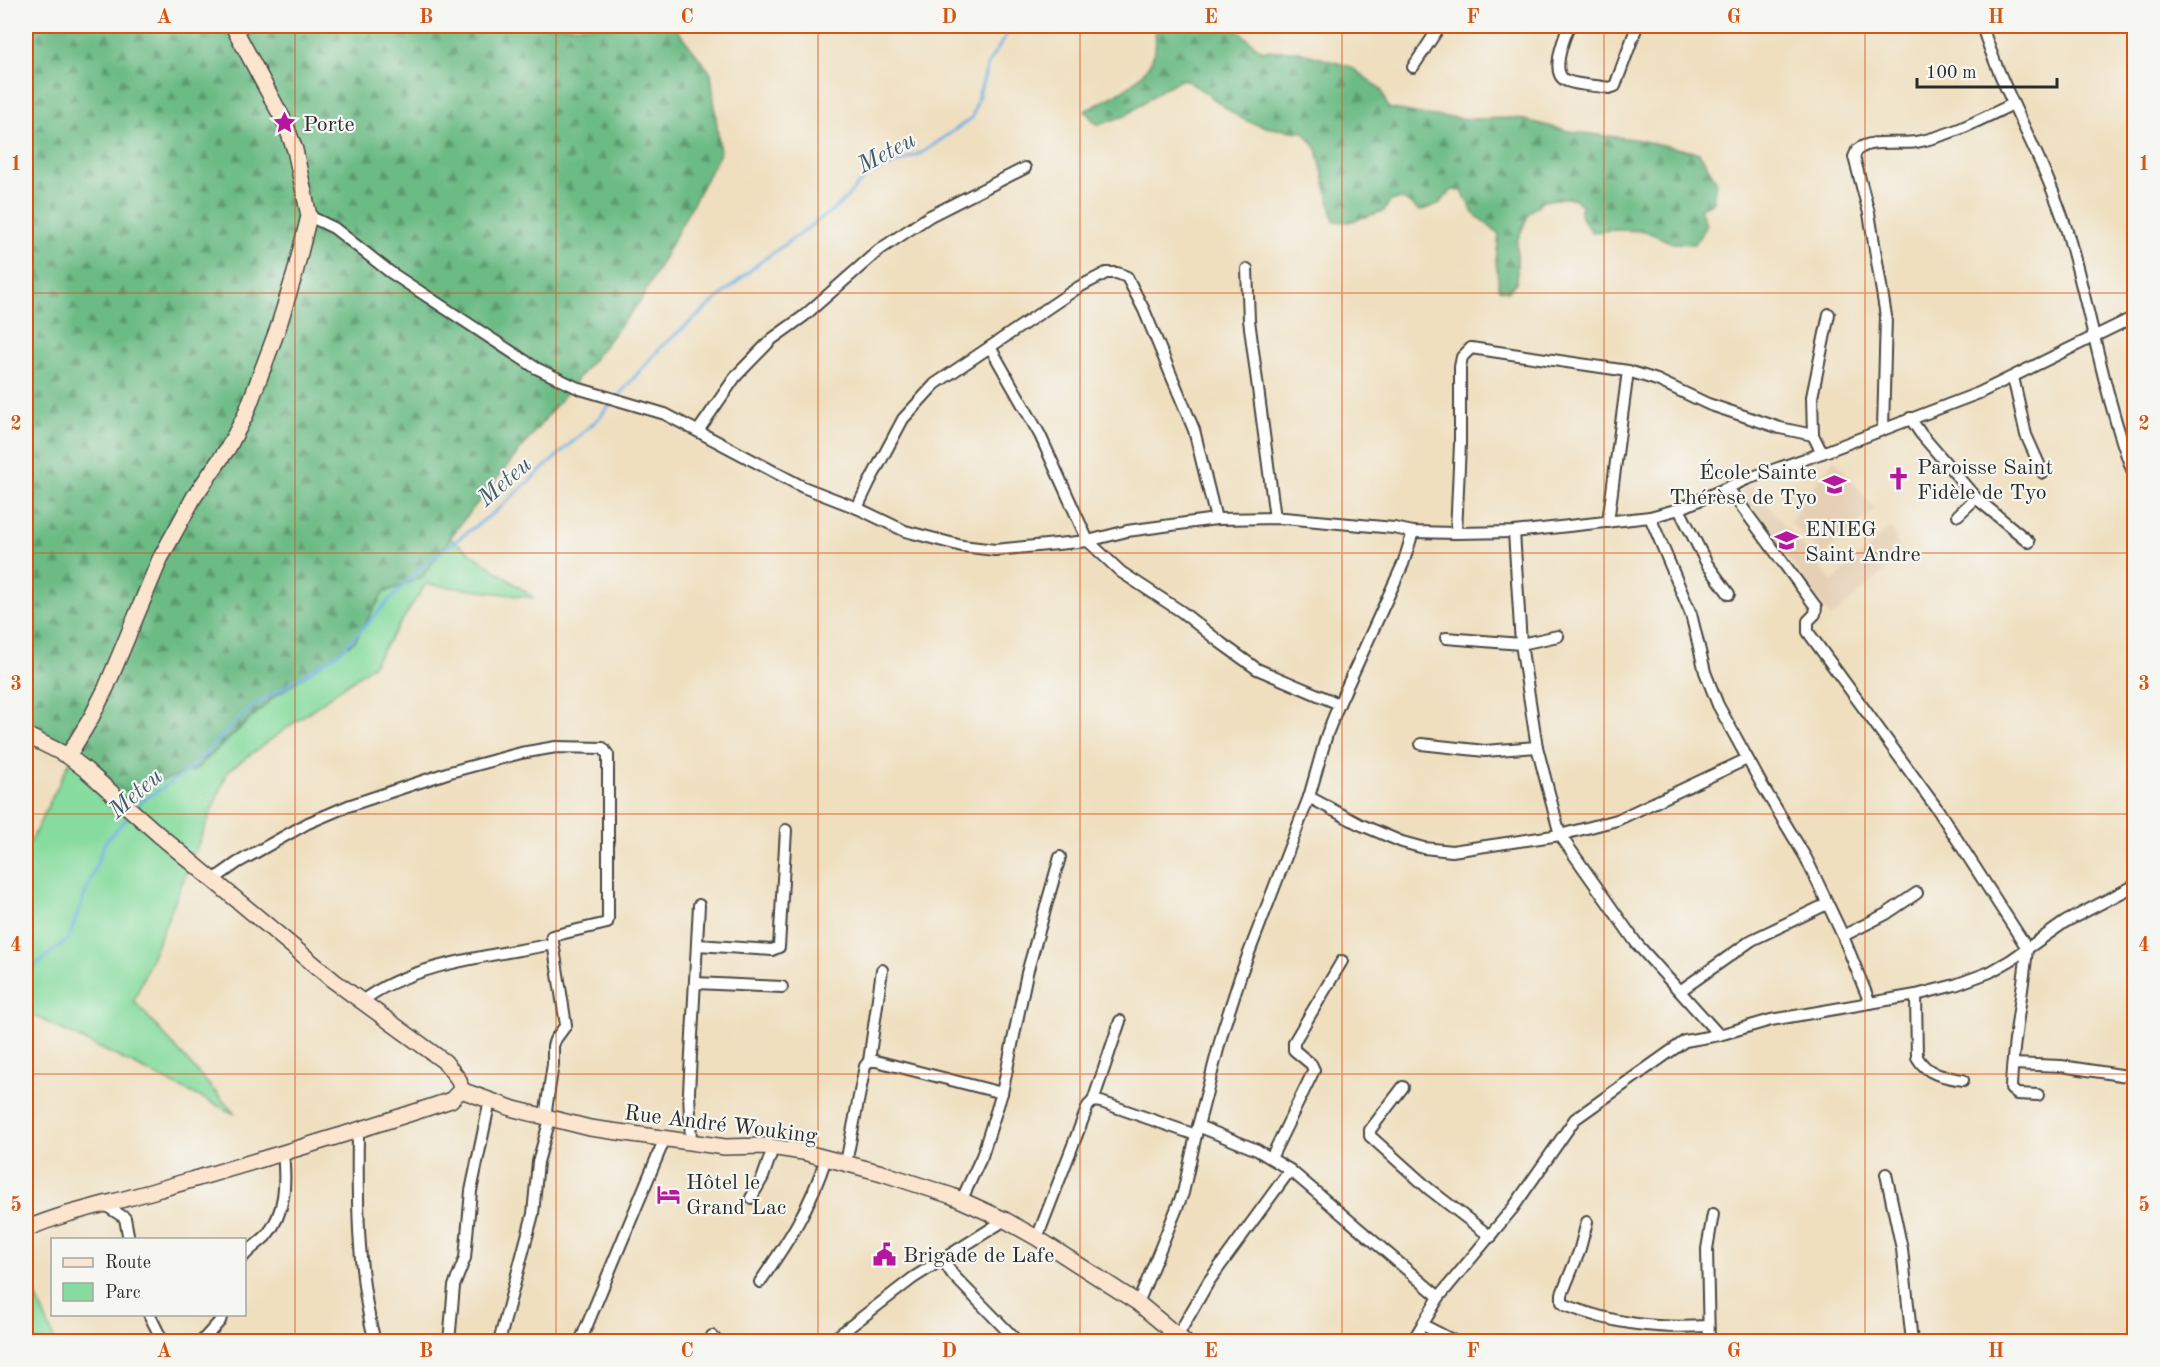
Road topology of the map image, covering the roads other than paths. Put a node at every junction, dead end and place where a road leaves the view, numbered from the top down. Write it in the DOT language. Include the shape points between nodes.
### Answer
graph roads {
  1 [pos="1440,26"];
  2 [pos="1569,26"];
  3 [pos="1637,26"];
  4 [pos="1982,26"];
  5 [pos="232,28"];
  6 [pos="1413,67"];
  7 [pos="2013,104"];
  8 [pos="1025,168"];
  9 [pos="309,216"];
  10 [pos="1247,269"];
  11 [pos="1828,314"];
  12 [pos="2134,317"];
  13 [pos="2094,337"];
  14 [pos="990,347"];
  15 [pos="1628,370"];
  16 [pos="2013,378"];
  17 [pos="1910,418"];
  18 [pos="1883,429"];
  19 [pos="698,431"];
  20 [pos="1813,435"];
  21 [pos="1822,453"];
  22 [pos="2043,473"];
  23 [pos="2134,475"];
  24 [pos="1728,488"];
  25 [pos="1976,498"];
  26 [pos="858,508"];
  27 [pos="1679,509"];
  28 [pos="1958,515"];
  29 [pos="1650,517"];
  30 [pos="1275,518"];
  31 [pos="1216,519"];
  32 [pos="1608,522"];
  33 [pos="1514,531"];
  34 [pos="1413,532"];
  35 [pos="1456,533"];
  36 [pos="1088,541"];
  37 [pos="2029,542"];
  38 [pos="1729,594"];
  39 [pos="1558,636"];
  40 [pos="1446,638"];
  41 [pos="1521,645"];
  42 [pos="1339,704"];
  43 [pos="26,735"];
  44 [pos="1421,744"];
  45 [pos="1537,747"];
  46 [pos="68,756"];
  47 [pos="1747,759"];
  48 [pos="1309,797"];
  49 [pos="786,830"];
  50 [pos="1560,835"];
  51 [pos="1060,857"];
  52 [pos="213,880"];
  53 [pos="2134,886"];
  54 [pos="1917,893"];
  55 [pos="1827,904"];
  56 [pos="699,905"];
  57 [pos="1843,936"];
  58 [pos="553,944"];
  59 [pos="698,945"];
  60 [pos="2027,948"];
  61 [pos="1342,961"];
  62 [pos="882,970"];
  63 [pos="696,983"];
  64 [pos="782,987"];
  65 [pos="1680,991"];
  66 [pos="1916,995"];
  67 [pos="362,1001"];
  68 [pos="1870,1003"];
  69 [pos="1120,1021"];
  70 [pos="1719,1035"];
  71 [pos="869,1061"];
  72 [pos="2013,1064"];
  73 [pos="2134,1077"];
  74 [pos="1963,1080"];
  75 [pos="1403,1087"];
  76 [pos="461,1090"];
  77 [pos="1002,1093"];
  78 [pos="2038,1095"];
  79 [pos="490,1100"];
  80 [pos="1094,1101"];
  81 [pos="548,1118"];
  82 [pos="1197,1130"];
  83 [pos="358,1131"];
  84 [pos="665,1138"];
  85 [pos="691,1142"];
  86 [pos="773,1148"];
  87 [pos="283,1153"];
  88 [pos="826,1158"];
  89 [pos="1271,1158"];
  90 [pos="846,1163"];
  91 [pos="1290,1170"];
  92 [pos="1886,1174"];
  93 [pos="751,1198"];
  94 [pos="962,1199"];
  95 [pos="105,1205"];
  96 [pos="1713,1214"];
  97 [pos="1005,1220"];
  98 [pos="1587,1222"];
  99 [pos="26,1229"];
  100 [pos="1491,1237"];
  101 [pos="129,1238"];
  102 [pos="1036,1238"];
  103 [pos="246,1254"];
  104 [pos="943,1260"];
  105 [pos="760,1282"];
  106 [pos="1439,1297"];
  107 [pos="1138,1303"];
  108 [pos="150,1316"];
  109 [pos="221,1316"];
  110 [pos="1423,1325"];
  111 [pos="1707,1326"];
  112 [pos="841,1331"];
  113 [pos="1181,1338"];
  114 [pos="163,1341"];
  115 [pos="201,1341"];
  116 [pos="375,1341"];
  117 [pos="449,1341"];
  118 [pos="499,1341"];
  119 [pos="580,1341"];
  120 [pos="830,1341"];
  121 [pos="849,1341"];
  122 [pos="1018,1341"];
  123 [pos="1412,1341"];
  124 [pos="1456,1341"];
  125 [pos="1709,1341"];
  126 [pos="1912,1341"];
  1 -- 6 [label="street"];
  2 -- 3 [label="street" via="1558,63 1560,76 1565,81 1609,88 1615,86"];
  4 -- 7 [label="street"];
  5 -- 9 [label="street" via="285,123"];
  7 -- 13 [label="street" via="2066,227"];
  7 -- 18 [label="street" via="1935,138 1868,145 1857,150 1854,157 1869,213 1887,316"];
  8 -- 19 [label="street" via="930,216 879,250 772,339 736,376"];
  9 -- 19 [label="street" via="334,228 390,272 536,368 580,389 665,414"];
  9 -- 46 [label="street" via="279,328 245,416 160,559 106,688"];
  10 -- 30 [label="street" via="1249,320"];
  11 -- 20 [label="street" via="1813,384"];
  12 -- 13 [label="street"];
  13 -- 16 [label="street"];
  13 -- 23 [label="street" via="2108,398"];
  14 -- 26 [label="street" via="935,384 903,418"];
  14 -- 31 [label="street" via="1106,273 1127,277 1194,430"];
  14 -- 36 [label="street" via="1040,435"];
  15 -- 20 [label="street" via="1708,404"];
  15 -- 32 [label="street"];
  15 -- 35 [label="street" via="1484,349 1471,348 1466,352 1460,367"];
  16 -- 17 [label="street"];
  16 -- 22 [label="street" via="2026,435"];
  17 -- 18 [label="street"];
  17 -- 25 [label="street"];
  18 -- 21 [label="street"];
  19 -- 26 [label="street" via="803,487"];
  20 -- 21 [label="street"];
  21 -- 24 [label="street"];
  24 -- 27 [label="street"];
  24 -- 60 [label="street" via="1815,607 1808,632 1938,810"];
  25 -- 28 [label="street"];
  25 -- 37 [label="street"];
  26 -- 36 [label="street" via="904,531 962,546 995,550"];
  27 -- 29 [label="street"];
  27 -- 38 [label="street" via="1707,564"];
  29 -- 32 [label="street"];
  29 -- 47 [label="street" via="1691,614 1705,672 1718,705"];
  30 -- 31 [label="street"];
  30 -- 34 [label="street"];
  31 -- 36 [label="street" via="1127,531"];
  32 -- 33 [label="street"];
  33 -- 35 [label="street"];
  33 -- 41 [label="street"];
  34 -- 35 [label="street"];
  34 -- 42 [label="street" via="1403,564"];
  36 -- 42 [label="street" via="1121,572 1257,669"];
  39 -- 41 [label="street"];
  40 -- 41 [label="street"];
  41 -- 45 [label="street"];
  42 -- 48 [label="street"];
  43 -- 46 [label="street"];
  44 -- 45 [label="street" via="1485,751"];
  45 -- 50 [label="street"];
  46 -- 52 [label="street"];
  47 -- 50 [label="street" via="1617,820"];
  47 -- 55 [label="street" via="1806,858"];
  48 -- 50 [label="street" via="1359,824 1424,848 1452,852"];
  48 -- 82 [label="street" via="1242,971"];
  49 -- 59 [label="street" via="779,947 772,950"];
  50 -- 65 [label="street" via="1637,944"];
  51 -- 77 [label="street" via="1027,973"];
  52 -- 58 [label="street" via="308,823 348,806 521,753 556,747 603,748 608,755 607,923 554,935"];
  52 -- 67 [label="street"];
  53 -- 60 [label="street" via="2065,922"];
  54 -- 57 [label="street"];
  55 -- 57 [label="street"];
  55 -- 65 [label="street" via="1752,940"];
  56 -- 59 [label="street"];
  57 -- 68 [label="street"];
  58 -- 67 [label="street" via="422,971 377,990"];
  58 -- 81 [label="street" via="566,1025 555,1040"];
  59 -- 63 [label="street"];
  60 -- 66 [label="street" via="1990,972"];
  60 -- 72 [label="street"];
  61 -- 89 [label="street" via="1294,1042 1294,1050 1314,1070"];
  62 -- 71 [label="street"];
  63 -- 64 [label="street"];
  63 -- 85 [label="street" via="688,1092"];
  65 -- 70 [label="street"];
  66 -- 68 [label="street"];
  66 -- 74 [label="street" via="1917,1057 1937,1075"];
  67 -- 76 [label="street" via="445,1062 459,1080"];
  68 -- 70 [label="street" via="1771,1020"];
  69 -- 80 [label="street"];
  70 -- 100 [label="street" via="1685,1041 1575,1119"];
  71 -- 77 [label="street"];
  71 -- 90 [label="street"];
  72 -- 73 [label="street" via="2061,1066"];
  72 -- 78 [label="street" via="2014,1092"];
  75 -- 100 [label="street" via="1370,1130 1370,1136"];
  76 -- 79 [label="street, Rue André Wouking"];
  76 -- 83 [label="street" via="451,1100"];
  77 -- 94 [label="street" via="982,1156"];
  79 -- 81 [label="street, Rue André Wouking"];
  79 -- 117 [label="street" via="471,1191 465,1258 454,1286"];
  80 -- 82 [label="street"];
  80 -- 102 [label="street" via="1088,1106"];
  81 -- 84 [label="street, Rue André Wouking"];
  81 -- 118 [label="street" via="538,1162 533,1214"];
  82 -- 89 [label="street"];
  82 -- 107 [label="street" via="1183,1193"];
  83 -- 87 [label="street"];
  83 -- 116 [label="street" via="361,1249"];
  84 -- 85 [label="street, Rue André Wouking"];
  84 -- 119 [label="street"];
  85 -- 86 [label="street, Rue André Wouking"];
  86 -- 88 [label="street, Rue André Wouking"];
  86 -- 93 [label="street"];
  87 -- 95 [label="street"];
  87 -- 103 [label="street" via="285,1190 280,1212 265,1237"];
  88 -- 90 [label="street, Rue André Wouking"];
  88 -- 105 [label="street" via="816,1191 799,1224"];
  89 -- 91 [label="street"];
  90 -- 94 [label="street, Rue André Wouking"];
  91 -- 106 [label="street"];
  91 -- 113 [label="street" via="1209,1281"];
  92 -- 126 [label="street" via="1902,1249"];
  94 -- 97 [label="street, Rue André Wouking"];
  95 -- 99 [label="street"];
  95 -- 101 [label="street" via="125,1218"];
  96 -- 111 [label="street" via="1707,1249"];
  97 -- 102 [label="street, Rue André Wouking"];
  97 -- 104 [label="street"];
  98 -- 111 [label="street" via="1562,1294 1565,1305 1620,1323 1675,1328"];
  100 -- 106 [label="street"];
  102 -- 107 [label="street, Rue André Wouking"];
  104 -- 112 [label="street"];
  104 -- 122 [label="street"];
  106 -- 110 [label="street"];
  107 -- 113 [label="street, Rue André Wouking"];
  108 -- 114 [label="street"];
  109 -- 115 [label="street"];
  110 -- 123 [label="street"];
  110 -- 124 [label="street"];
  111 -- 125 [label="street"];
  112 -- 120 [label="street"];
  112 -- 121 [label="street"];
}
